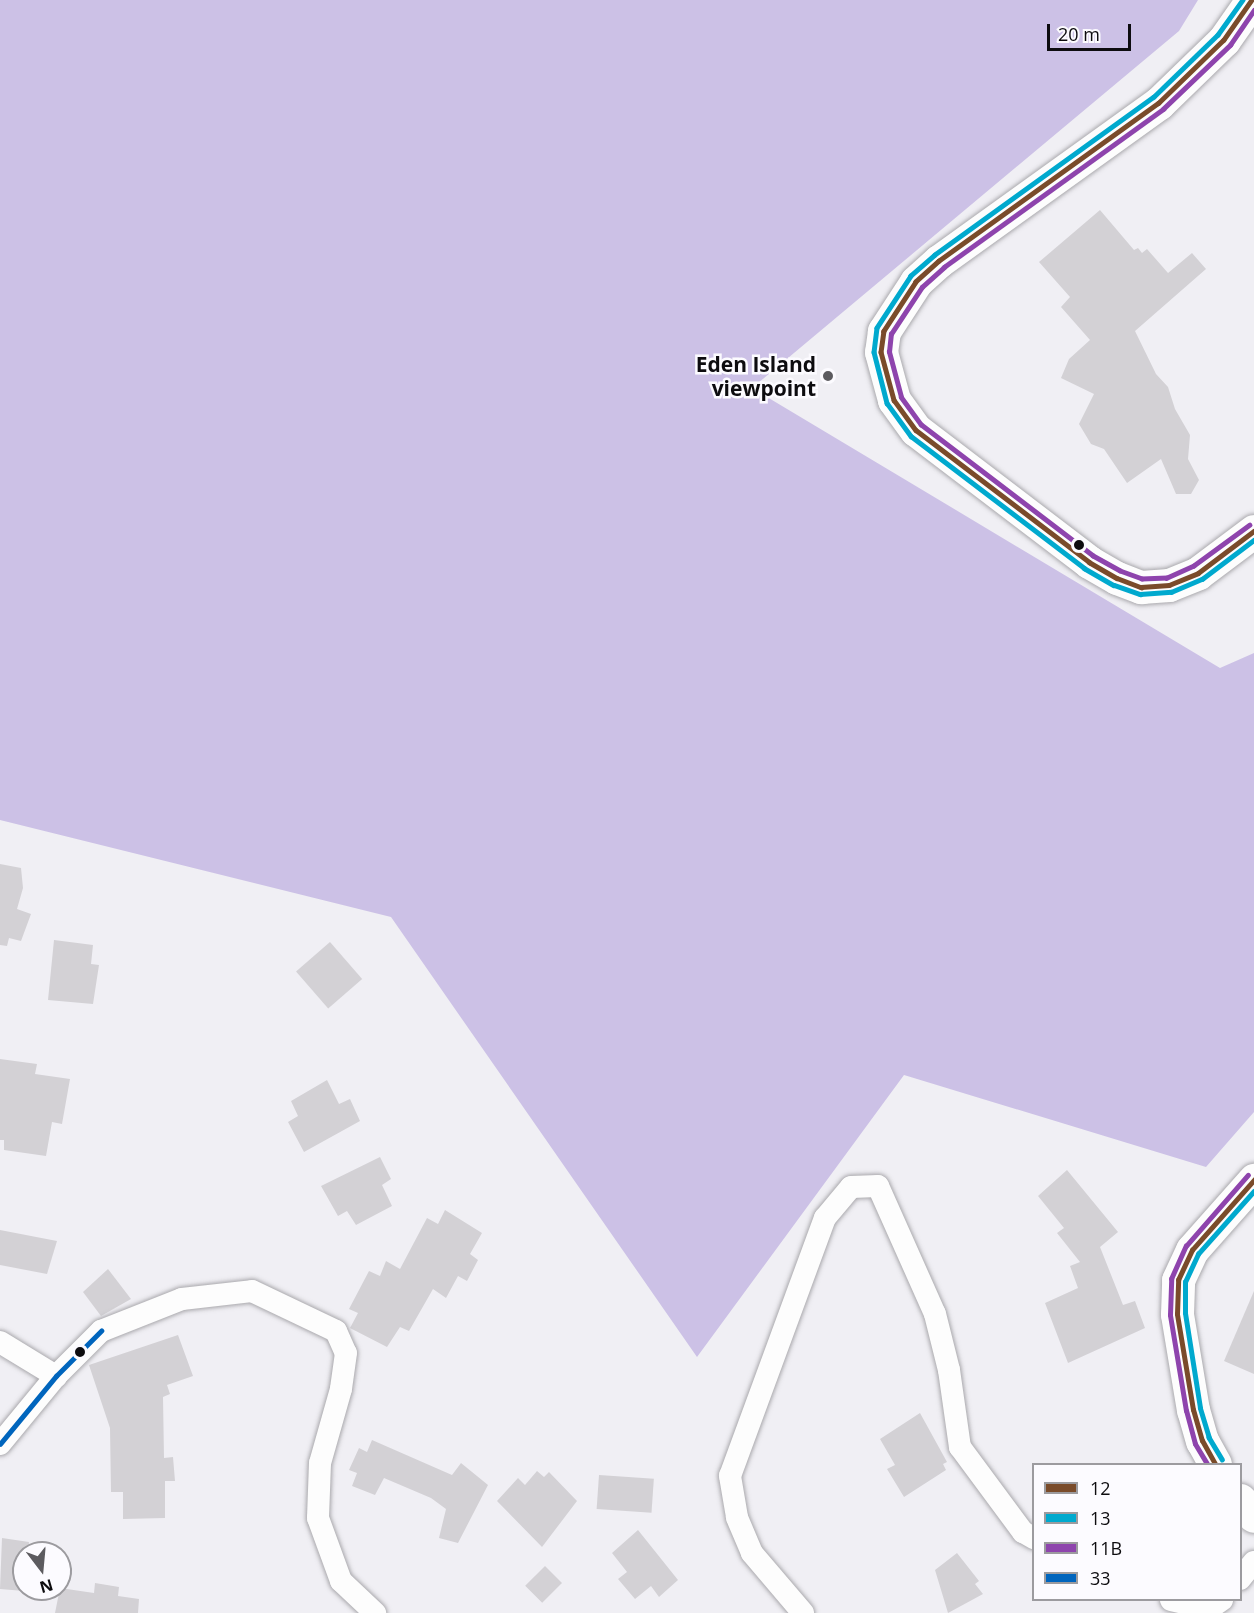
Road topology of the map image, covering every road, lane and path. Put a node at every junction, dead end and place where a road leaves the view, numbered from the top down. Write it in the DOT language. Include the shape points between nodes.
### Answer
graph roads {
  1 [pos="1250,10"];
  2 [pos="1254,531"];
  3 [pos="1254,1180"];
  4 [pos="0,1342"];
  5 [pos="56,1376"];
  6 [pos="0,1444"];
  7 [pos="1214,1463"];
  8 [pos="1242,1502"];
  9 [pos="1254,1516"];
  10 [pos="1032,1537"];
  11 [pos="1254,1562"];
  12 [pos="1242,1577"];
  13 [pos="1179,1601"];
  14 [pos="1219,1601"];
  15 [pos="375,1613"];
  16 [pos="803,1613"];
  1 -- 2 [label="main road" via="1159,103 939,261 916,282 884,331 881,352 894,400 916,430 1080,555 1117,578 1141,587 1169,585 1198,573"];
  3 -- 7 [label="main road" via="1192,1250 1178,1280 1177,1314 1193,1410 1202,1441"];
  4 -- 5 [label="street"];
  5 -- 6 [label="street"];
  5 -- 15 [label="street" via="101,1331 182,1299 252,1291 336,1330 346,1353 341,1389 320,1463 318,1518 341,1581"];
  8 -- 9 [label="main road"];
  10 -- 16 [label="street" via="1023,1532 960,1448 950,1370 935,1314 878,1186 851,1187 825,1218 730,1476 737,1517 753,1553"];
  11 -- 12 [label="street"];
  13 -- 14 [label="street" via="1209,1609"];
}
